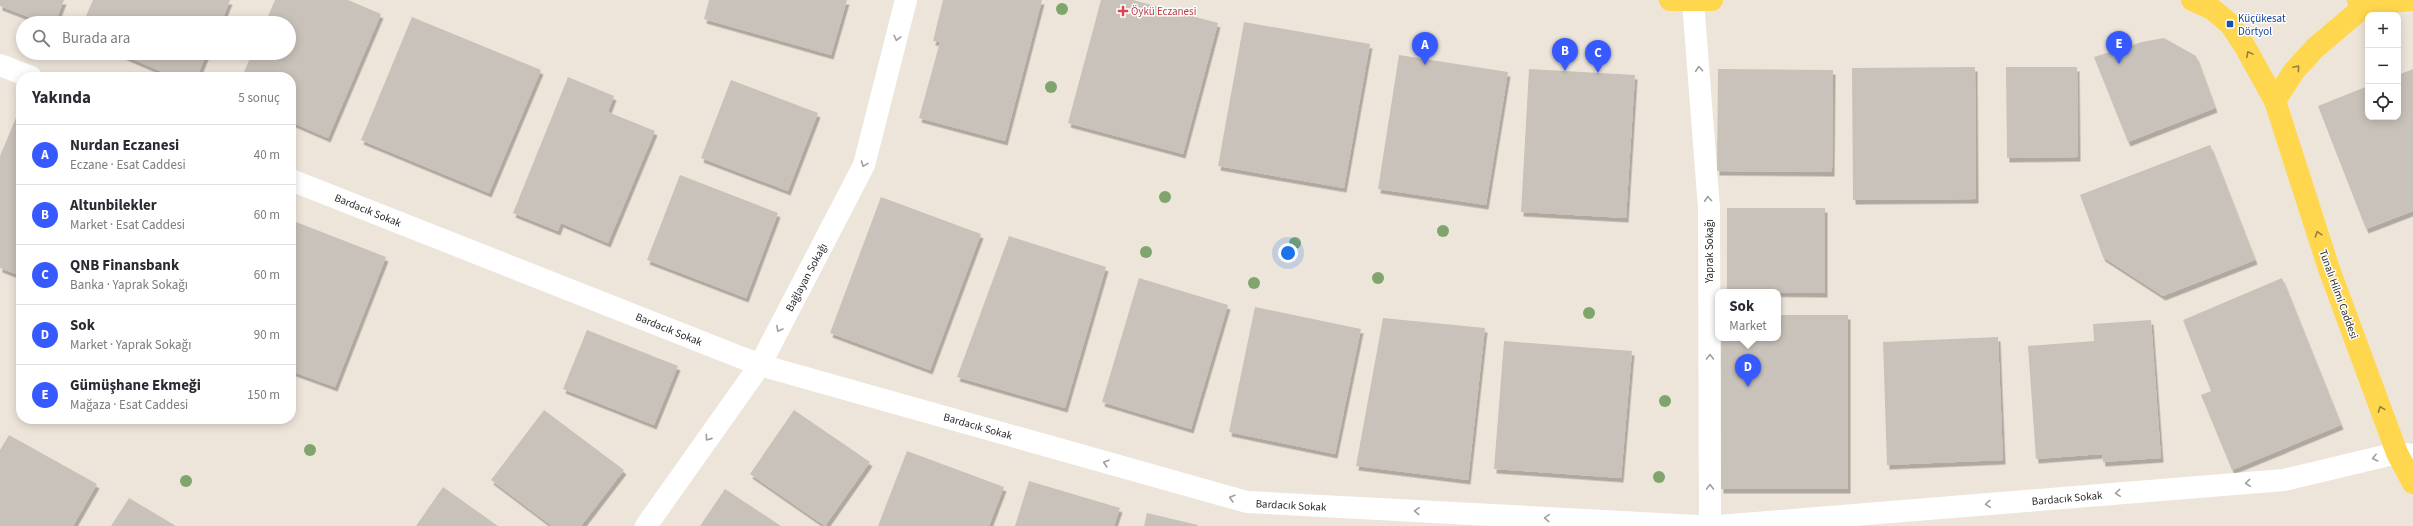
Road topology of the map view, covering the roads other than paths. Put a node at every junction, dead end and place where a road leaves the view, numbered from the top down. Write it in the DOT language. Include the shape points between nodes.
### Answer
graph roads {
  1 [pos="906,0"];
  2 [pos="1670,0"];
  3 [pos="1703,0"];
  4 [pos="2192,0"];
  5 [pos="2411,0"];
  6 [pos="2363,2"];
  7 [pos="0,65"];
  8 [pos="18,72"];
  9 [pos="2274,101"];
  10 [pos="296,182"];
  11 [pos="760,365"];
  12 [pos="2405,454"];
  13 [pos="2413,483"];
  14 [pos="646,526"];
  15 [pos="1697,526"];
  16 [pos="1710,526"];
  17 [pos="1719,526"];
  1 -- 11 [label="street, Bağlayan Sokağı, one-way" via="864,165"];
  2 -- 3 [label="main road"];
  16 -- 3 [label="street, Yaprak Sokağı, one-way" via="1709,208"];
  9 -- 4 [label="main road, Tunalı Hilmi Caddesi, one-way" via="2230,24 2212,9"];
  5 -- 6 [label="main road"];
  9 -- 6 [label="main road, one-way" via="2294,71"];
  7 -- 8 [label="street"];
  12 -- 9 [label="main road, Tunalı Hilmi Caddesi, one-way" via="2330,269"];
  10 -- 11 [label="street, Bardacık Sokak"];
  11 -- 14 [label="street, Bağlayan Sokağı, one-way"];
  15 -- 11 [label="street, Bardacık Sokak, one-way" via="1247,502"];
  12 -- 13 [label="main road, Tunalı Hilmi Caddesi"];
  12 -- 17 [label="street, Bardacık Sokak, one-way" via="2284,480"];
}
